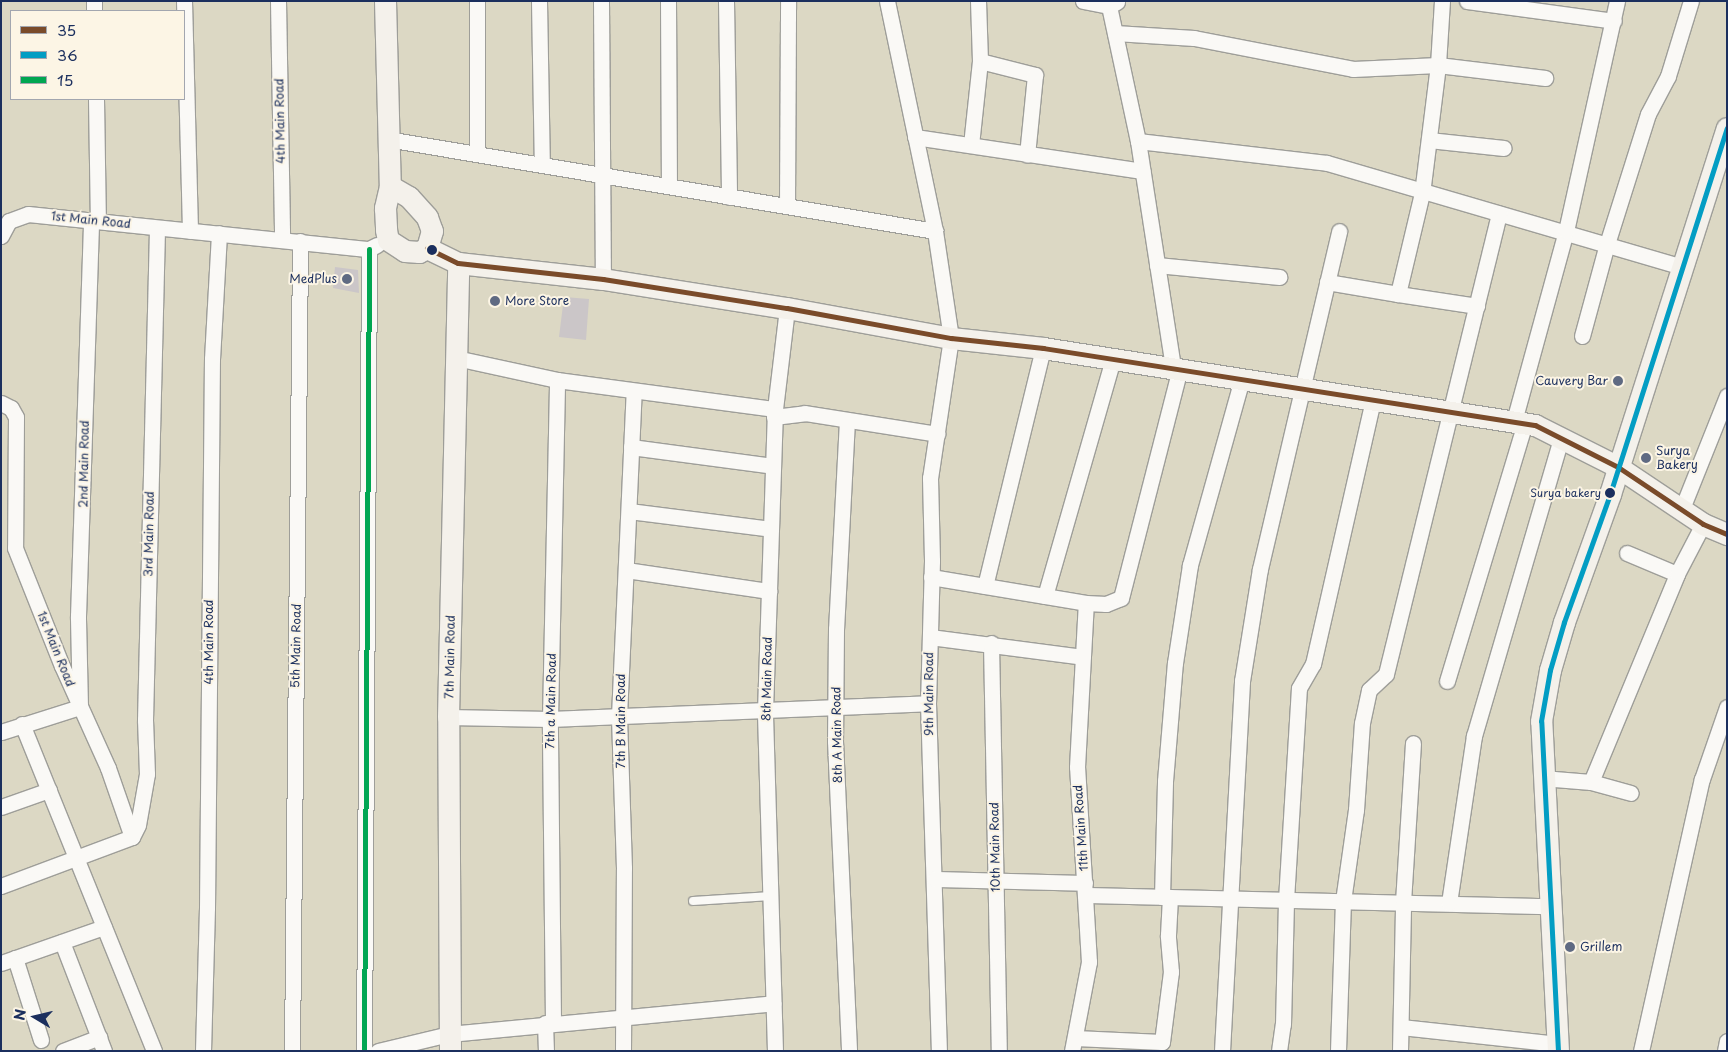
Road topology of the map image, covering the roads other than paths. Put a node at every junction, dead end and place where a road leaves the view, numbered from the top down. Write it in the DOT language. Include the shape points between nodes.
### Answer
graph roads {
  1 [pos="278,1"];
  2 [pos="385,1"];
  3 [pos="477,1"];
  4 [pos="539,1"];
  5 [pos="601,1"];
  6 [pos="668,1"];
  7 [pos="726,1"];
  8 [pos="788,1"];
  9 [pos="887,1"];
  10 [pos="978,1"];
  11 [pos="1082,1"];
  12 [pos="1442,1"];
  13 [pos="1467,1"];
  14 [pos="1618,1"];
  15 [pos="1691,1"];
  16 [pos="1113,4"];
  17 [pos="1614,21"];
  18 [pos="1115,33"];
  19 [pos="185,39"];
  20 [pos="980,61"];
  21 [pos="1438,65"];
  22 [pos="1545,78"];
  23 [pos="96,100"];
  24 [pos="1727,128"];
  25 [pos="915,137"];
  26 [pos="387,139"];
  27 [pos="1428,140"];
  28 [pos="1138,141"];
  29 [pos="971,145"];
  30 [pos="1504,148"];
  31 [pos="478,154"];
  32 [pos="1027,155"];
  33 [pos="542,165"];
  34 [pos="1142,171"];
  35 [pos="604,175"];
  36 [pos="390,186"];
  37 [pos="669,186"];
  38 [pos="1422,193"];
  39 [pos="729,197"];
  40 [pos="787,206"];
  41 [pos="1499,214"];
  42 [pos="95,221"];
  43 [pos="157,228"];
  44 [pos="190,231"];
  45 [pos="935,231"];
  46 [pos="1339,231"];
  47 [pos="1566,231"];
  48 [pos="218,233"];
  49 [pos="1,236"];
  50 [pos="282,240"];
  51 [pos="300,241"];
  52 [pos="378,244"];
  53 [pos="1607,244"];
  54 [pos="427,248"];
  55 [pos="458,263"];
  56 [pos="1157,265"];
  57 [pos="1682,266"];
  58 [pos="1279,277"];
  59 [pos="603,279"];
  60 [pos="1327,282"];
  61 [pos="1398,294"];
  62 [pos="1477,306"];
  63 [pos="787,308"];
  64 [pos="1582,336"];
  65 [pos="952,338"];
  66 [pos="1043,348"];
  67 [pos="456,358"];
  68 [pos="1113,358"];
  69 [pos="1176,369"];
  70 [pos="1242,379"];
  71 [pos="557,380"];
  72 [pos="1303,388"];
  73 [pos="634,391"];
  74 [pos="1727,396"];
  75 [pos="1373,400"];
  76 [pos="1,403"];
  77 [pos="1452,412"];
  78 [pos="774,413"];
  79 [pos="846,420"];
  80 [pos="1519,422"];
  81 [pos="936,434"];
  82 [pos="1561,438"];
  83 [pos="631,447"];
  84 [pos="773,466"];
  85 [pos="1618,467"];
  86 [pos="629,510"];
  87 [pos="1682,511"];
  88 [pos="1703,524"];
  89 [pos="771,529"];
  90 [pos="1727,534"];
  91 [pos="1628,553"];
  92 [pos="626,570"];
  93 [pos="1677,574"];
  94 [pos="932,577"];
  95 [pos="985,586"];
  96 [pos="769,591"];
  97 [pos="1045,596"];
  98 [pos="1086,603"];
  99 [pos="930,637"];
  100 [pos="991,643"];
  101 [pos="1083,657"];
  102 [pos="1447,681"];
  103 [pos="928,702"];
  104 [pos="80,707"];
  105 [pos="1727,707"];
  106 [pos="835,708"];
  107 [pos="765,711"];
  108 [pos="619,716"];
  109 [pos="448,717"];
  110 [pos="550,718"];
  111 [pos="22,724"];
  112 [pos="1,732"];
  113 [pos="1413,743"];
  114 [pos="1542,778"];
  115 [pos="1591,782"];
  116 [pos="49,790"];
  117 [pos="1631,793"];
  118 [pos="1,807"];
  119 [pos="132,837"];
  120 [pos="77,859"];
  121 [pos="935,879"];
  122 [pos="995,880"];
  123 [pos="1,886"];
  124 [pos="1085,889"];
  125 [pos="771,896"];
  126 [pos="1166,897"];
  127 [pos="1230,898"];
  128 [pos="1286,900"];
  129 [pos="693,901"];
  130 [pos="1343,901"];
  131 [pos="1403,902"];
  132 [pos="1449,903"];
  133 [pos="1551,906"];
  134 [pos="104,927"];
  135 [pos="62,942"];
  136 [pos="8,961"];
  137 [pos="774,1003"];
  138 [pos="622,1016"];
  139 [pos="549,1023"];
  140 [pos="1401,1027"];
  141 [pos="41,1040"];
  142 [pos="1727,1041"];
  143 [pos="449,1043"];
  144 [pos="102,1044"];
  145 [pos="1073,1045"];
  146 [pos="1558,1048"];
  147 [pos="64,1051"];
  148 [pos="154,1051"];
  149 [pos="203,1051"];
  150 [pos="292,1051"];
  151 [pos="364,1051"];
  152 [pos="378,1051"];
  153 [pos="546,1051"];
  154 [pos="623,1051"];
  155 [pos="775,1051"];
  156 [pos="849,1051"];
  157 [pos="938,1051"];
  158 [pos="999,1051"];
  159 [pos="1222,1051"];
  160 [pos="1279,1051"];
  161 [pos="1338,1051"];
  162 [pos="1400,1051"];
  163 [pos="1641,1051"];
  164 [pos="1725,1051"];
  1 -- 50 [label="street, 4th Main Road"];
  2 -- 26 [label="street"];
  3 -- 31 [label="street"];
  4 -- 33 [label="street"];
  5 -- 35 [label="street"];
  6 -- 37 [label="street"];
  7 -- 39 [label="street"];
  8 -- 40 [label="street"];
  9 -- 25 [label="street, 9th Main Road"];
  10 -- 20 [label="street"];
  11 -- 16 [label="street"];
  12 -- 21 [label="street"];
  13 -- 17 [label="street"];
  14 -- 17 [label="street"];
  15 -- 53 [label="street" via="1668,76 1648,114"];
  16 -- 18 [label="street"];
  17 -- 47 [label="street"];
  18 -- 21 [label="street" via="1194,38 1353,69"];
  18 -- 28 [label="street"];
  19 -- 44 [label="street"];
  20 -- 29 [label="street"];
  20 -- 32 [label="street" via="1035,75"];
  21 -- 22 [label="street"];
  21 -- 27 [label="street"];
  23 -- 42 [label="street, 2nd Main Road"];
  24 -- 57 [label="street"];
  25 -- 29 [label="street"];
  25 -- 45 [label="street, 9th Main Road"];
  26 -- 31 [label="street"];
  26 -- 36 [label="street"];
  27 -- 30 [label="street"];
  27 -- 38 [label="street"];
  28 -- 34 [label="street"];
  28 -- 38 [label="street" via="1327,162"];
  29 -- 32 [label="street"];
  31 -- 33 [label="street"];
  32 -- 34 [label="street"];
  33 -- 35 [label="street"];
  34 -- 56 [label="street"];
  35 -- 37 [label="street"];
  35 -- 59 [label="street"];
  36 -- 52 [label="street"];
  36 -- 54 [label="street" via="409,196 427,217 432,230"];
  37 -- 39 [label="street"];
  38 -- 41 [label="street"];
  38 -- 61 [label="street"];
  39 -- 40 [label="street"];
  40 -- 45 [label="street"];
  41 -- 47 [label="street"];
  41 -- 62 [label="street"];
  42 -- 43 [label="street, 1st Main Road"];
  42 -- 49 [label="street, 1st Main Road" via="28,214 9,221"];
  42 -- 104 [label="street, 2nd Main Road" via="78,616"];
  43 -- 44 [label="street, 1st Main Road"];
  43 -- 119 [label="street, 3rd Main Road" via="145,720 147,774 138,825"];
  44 -- 48 [label="street, 1st Main Road"];
  45 -- 65 [label="street, 9th Main Road"];
  46 -- 60 [label="street"];
  47 -- 53 [label="street"];
  47 -- 80 [label="street"];
  48 -- 50 [label="street, 1st Main Road"];
  48 -- 149 [label="street, 4th Main Road" via="212,359 208,908"];
  50 -- 51 [label="street, 1st Main Road"];
  51 -- 52 [label="street, 1st Main Road"];
  51 -- 150 [label="street, 5th Main Road"];
  52 -- 54 [label="street" via="405,251 419,252"];
  52 -- 151 [label="street"];
  53 -- 57 [label="street"];
  53 -- 64 [label="street"];
  54 -- 55 [label="street"];
  55 -- 59 [label="street"];
  55 -- 67 [label="street, 7th Main Road"];
  56 -- 58 [label="street"];
  56 -- 69 [label="street"];
  57 -- 85 [label="street"];
  59 -- 63 [label="street"];
  60 -- 61 [label="street"];
  60 -- 72 [label="street"];
  61 -- 62 [label="street"];
  62 -- 77 [label="street"];
  63 -- 65 [label="street"];
  63 -- 78 [label="street, 8th Main Road"];
  65 -- 66 [label="street"];
  65 -- 81 [label="street, 9th Main Road"];
  66 -- 68 [label="street"];
  66 -- 95 [label="street"];
  67 -- 71 [label="street"];
  67 -- 109 [label="street, 7th Main Road"];
  68 -- 69 [label="street"];
  68 -- 97 [label="street"];
  69 -- 70 [label="street"];
  69 -- 98 [label="street" via="1121,598 1106,604"];
  70 -- 72 [label="street"];
  70 -- 126 [label="street" via="1190,565 1175,663 1164,781"];
  71 -- 73 [label="street"];
  71 -- 110 [label="street, 7th a Main Road"];
  72 -- 75 [label="street"];
  72 -- 127 [label="street" via="1260,569 1242,681"];
  73 -- 78 [label="street"];
  73 -- 83 [label="street, 7th B Main Road"];
  74 -- 87 [label="street"];
  75 -- 77 [label="street"];
  75 -- 128 [label="street" via="1312,664 1299,688"];
  76 -- 104 [label="street, 1st Main Road" via="16,417 15,548"];
  77 -- 80 [label="street"];
  77 -- 130 [label="street" via="1386,674 1369,690"];
  78 -- 79 [label="street" via="805,413"];
  78 -- 84 [label="street, 8th Main Road"];
  79 -- 81 [label="street"];
  79 -- 106 [label="street, 8th A Main Road"];
  80 -- 82 [label="street"];
  80 -- 102 [label="street"];
  81 -- 94 [label="street, 9th Main Road" via="930,478"];
  82 -- 85 [label="street"];
  82 -- 132 [label="street" via="1474,736"];
  83 -- 84 [label="street"];
  83 -- 86 [label="street, 7th B Main Road"];
  84 -- 89 [label="street, 8th Main Road"];
  85 -- 87 [label="street"];
  85 -- 114 [label="street" via="1550,670 1541,721"];
  86 -- 89 [label="street"];
  86 -- 92 [label="street, 7th B Main Road"];
  87 -- 88 [label="street"];
  88 -- 90 [label="street"];
  88 -- 93 [label="street"];
  89 -- 96 [label="street, 8th Main Road"];
  91 -- 93 [label="street"];
  92 -- 96 [label="street"];
  92 -- 108 [label="street, 7th B Main Road"];
  93 -- 115 [label="street"];
  94 -- 95 [label="street"];
  94 -- 99 [label="street, 9th Main Road"];
  95 -- 97 [label="street"];
  96 -- 107 [label="street, 8th Main Road"];
  97 -- 98 [label="street"];
  98 -- 101 [label="street, 11th Main Road"];
  99 -- 100 [label="street"];
  99 -- 103 [label="street, 9th Main Road"];
  100 -- 101 [label="street"];
  100 -- 122 [label="street, 10th Main Road"];
  101 -- 124 [label="street, 11th Main Road" via="1077,767"];
  103 -- 106 [label="street"];
  103 -- 121 [label="street, 9th Main Road"];
  104 -- 111 [label="street"];
  104 -- 119 [label="street, 1st Main Road" via="108,768"];
  105 -- 163 [label="street" via="1702,779"];
  106 -- 107 [label="street"];
  106 -- 156 [label="street, 8th A Main Road"];
  107 -- 108 [label="street"];
  107 -- 125 [label="street, 8th Main Road"];
  108 -- 110 [label="street"];
  108 -- 138 [label="street, 7th B Main Road" via="624,868"];
  109 -- 110 [label="street"];
  109 -- 143 [label="street, 7th Main Road"];
  110 -- 139 [label="street, 7th a Main Road"];
  111 -- 112 [label="street"];
  111 -- 116 [label="street"];
  113 -- 131 [label="street"];
  114 -- 115 [label="street"];
  114 -- 133 [label="street"];
  115 -- 117 [label="street"];
  116 -- 118 [label="street"];
  116 -- 120 [label="street"];
  119 -- 120 [label="street"];
  120 -- 123 [label="street"];
  120 -- 134 [label="street"];
  121 -- 122 [label="street"];
  121 -- 157 [label="street, 9th Main Road"];
  122 -- 124 [label="street"];
  122 -- 158 [label="street, 10th Main Road"];
  124 -- 126 [label="street"];
  124 -- 145 [label="street, 11th Main Road" via="1089,962"];
  125 -- 129 [label="lane"];
  125 -- 137 [label="street, 8th Main Road"];
  126 -- 127 [label="street"];
  126 -- 145 [label="street" via="1171,972 1162,1042"];
  127 -- 128 [label="street"];
  127 -- 159 [label="street"];
  128 -- 130 [label="street"];
  128 -- 160 [label="street" via="1283,1024"];
  130 -- 131 [label="street"];
  130 -- 161 [label="street"];
  131 -- 132 [label="street"];
  131 -- 140 [label="street"];
  132 -- 133 [label="street"];
  133 -- 146 [label="street"];
  134 -- 135 [label="street"];
  134 -- 148 [label="street"];
  135 -- 136 [label="street"];
  135 -- 144 [label="street"];
  136 -- 141 [label="street"];
  137 -- 138 [label="street"];
  137 -- 155 [label="street, 8th Main Road"];
  138 -- 139 [label="street"];
  138 -- 154 [label="street, 7th B Main Road"];
  139 -- 143 [label="street"];
  139 -- 153 [label="street, 7th a Main Road"];
  140 -- 146 [label="street"];
  140 -- 162 [label="street"];
  142 -- 164 [label="street"];
  143 -- 152 [label="street"];
  144 -- 147 [label="street"];
}
